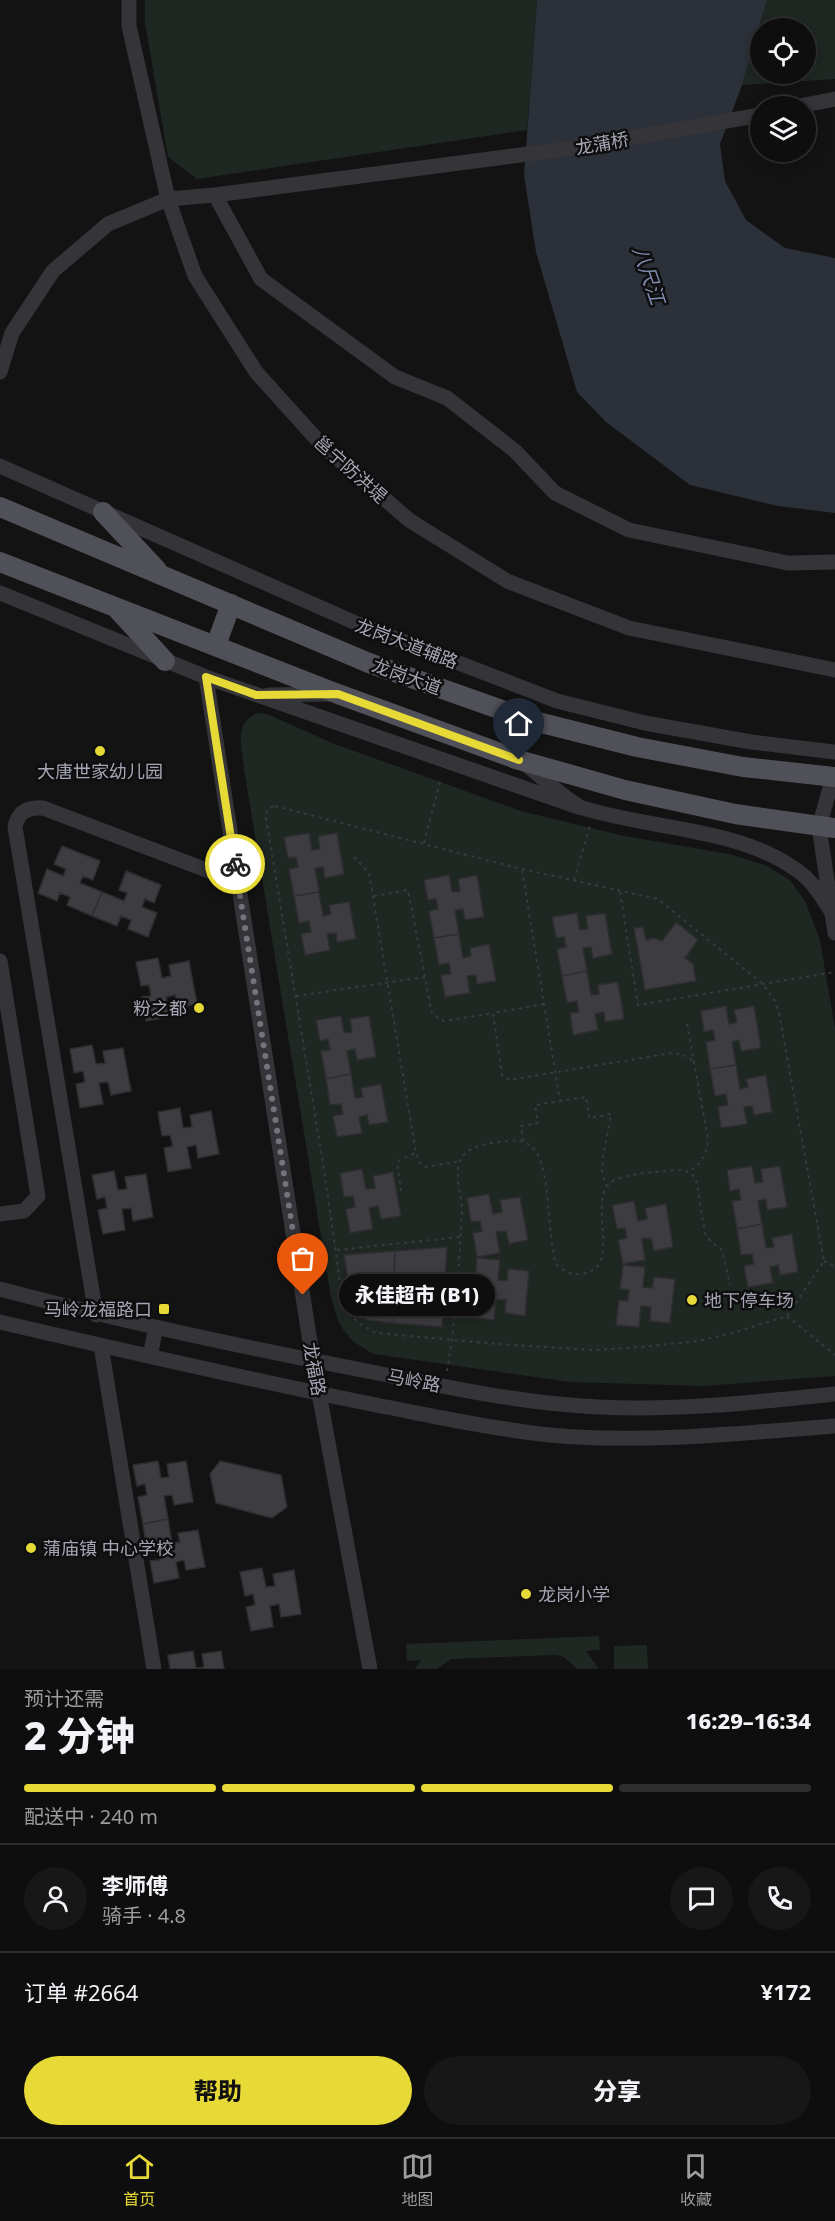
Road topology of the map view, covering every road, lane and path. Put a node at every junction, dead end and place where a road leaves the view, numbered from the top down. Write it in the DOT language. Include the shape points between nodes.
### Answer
graph roads {
  1 [pos="129,0"];
  2 [pos="835,99"];
  3 [pos="816,103"];
  4 [pos="750,117"];
  5 [pos="215,195"];
  6 [pos="168,199"];
  7 [pos="0,372"];
  8 [pos="0,453"];
  9 [pos="4,468"];
  10 [pos="0,507"];
  11 [pos="104,512"];
  12 [pos="0,562"];
  13 [pos="835,562"];
  14 [pos="163,576"];
  15 [pos="0,593"];
  16 [pos="231,604"];
  17 [pos="114,606"];
  18 [pos="216,645"];
  19 [pos="165,661"];
  20 [pos="835,670"];
  21 [pos="206,677"];
  22 [pos="338,694"];
  23 [pos="256,695"];
  24 [pos="835,752"];
  25 [pos="519,760"];
  26 [pos="834,779"];
  27 [pos="440,782"];
  28 [pos="587,809"];
  29 [pos="827,828"];
  30 [pos="424,843"];
  31 [pos="354,857"];
  32 [pos="522,869"];
  33 [pos="574,880"];
  34 [pos="238,882"];
  35 [pos="620,892"];
  36 [pos="373,896"];
  37 [pos="831,910"];
  38 [pos="835,933"];
  39 [pos="0,961"];
  40 [pos="835,972"];
  41 [pos="425,977"];
  42 [pos="387,983"];
  43 [pos="763,984"];
  44 [pos="296,996"];
  45 [pos="544,1004"];
  46 [pos="493,1013"];
  47 [pos="687,1024"];
  48 [pos="693,1061"];
  49 [pos="555,1072"];
  50 [pos="560,1101"];
  51 [pos="523,1141"];
  52 [pos="416,1153"];
  53 [pos="460,1161"];
  54 [pos="689,1172"];
  55 [pos="606,1186"];
  56 [pos="401,1191"];
  57 [pos="0,1214"];
  58 [pos="460,1238"];
  59 [pos="336,1250"];
  60 [pos="824,1261"];
  61 [pos="835,1267"];
  62 [pos="730,1285"];
  63 [pos="0,1289"];
  64 [pos="96,1315"];
  65 [pos="787,1317"];
  66 [pos="0,1322"];
  67 [pos="156,1327"];
  68 [pos="452,1340"];
  69 [pos="102,1346"];
  70 [pos="835,1355"];
  71 [pos="150,1356"];
  72 [pos="313,1361"];
  73 [pos="444,1386"];
  74 [pos="319,1394"];
  75 [pos="835,1394"];
  76 [pos="835,1426"];
  77 [pos="154,1669"];
  78 [pos="370,1669"];
  1 -- 6 [label="street, 邕宁防洪堤" via="129,26"];
  2 -- 3 [label="street"];
  4 -- 5 [label="street, 龙蒲桥" via="574,148"];
  5 -- 6 [label="street, 龙蒲桥"];
  5 -- 13 [label="street" via="261,279 395,377 447,398 516,451 555,493 629,530 788,563"];
  6 -- 7 [label="street, 龙蒲桥" via="108,224 53,271 12,333"];
  6 -- 20 [label="street, 邕宁防洪堤" via="195,276 256,372 321,444 409,520 507,581 629,628"];
  8 -- 9 [label="street"];
  9 -- 11 [label="street, 龙岗大道辅路"];
  10 -- 14 [label="main road, 龙岗大道"];
  11 -- 14 [label="main road"];
  11 -- 24 [label="street, 龙岗大道辅路" via="358,624 557,701 657,725"];
  12 -- 17 [label="main road"];
  14 -- 16 [label="main road, 龙岗大道"];
  15 -- 19 [label="street"];
  16 -- 18 [label="main road"];
  16 -- 26 [label="main road, 龙岗大道" via="369,663 530,720 637,747"];
  17 -- 18 [label="main road"];
  17 -- 19 [label="main road"];
  18 -- 22 [label="main road"];
  19 -- 21 [label="street"];
  21 -- 23 [label="street"];
  21 -- 34 [label="street, 龙福路"];
  22 -- 23 [label="street"];
  22 -- 25 [label="main road"];
  23 -- 28 [label="street"];
  25 -- 28 [label="street"];
  25 -- 29 [label="main road" via="625,790 735,814"];
  26 -- 29 [label="street"];
  27 -- 30 [label="path"];
  28 -- 33 [label="path"];
  28 -- 37 [label="street" via="731,841 765,853 802,874"];
  29 -- 37 [label="street"];
  30 -- 32 [label="path"];
  30 -- 44 [label="path" via="269,807 266,818"];
  31 -- 36 [label="path" via="369,873"];
  32 -- 33 [label="path"];
  32 -- 45 [label="path"];
  33 -- 35 [label="path"];
  34 -- 64 [label="street" via="43,808 22,812 16,818"];
  34 -- 72 [label="street, 龙福路"];
  35 -- 43 [label="path" via="657,899"];
  35 -- 43 [label="path" via="638,1005"];
  36 -- 41 [label="path" via="408,890"];
  36 -- 42 [label="path"];
  37 -- 38 [label="street"];
  39 -- 57 [label="street" via="38,1196 24,1211"];
  40 -- 43 [label="path"];
  41 -- 42 [label="path"];
  41 -- 46 [label="path" via="432,1014 437,1019"];
  42 -- 44 [label="path"];
  42 -- 52 [label="path"];
  43 -- 60 [label="path" via="779,1013"];
  44 -- 59 [label="path"];
  45 -- 46 [label="path"];
  45 -- 49 [label="path"];
  46 -- 49 [label="path" via="504,1078"];
  47 -- 48 [label="path"];
  48 -- 49 [label="path" via="672,1053"];
  48 -- 54 [label="path" via="708,1139 707,1151"];
  49 -- 50 [label="path"];
  50 -- 51 [label="path" via="535,1105 538,1124 521,1126"];
  50 -- 55 [label="path" via="586,1097 589,1118 611,1114 602,1170"];
  51 -- 53 [label="path" via="474,1147"];
  51 -- 55 [label="path" via="534,1147 539,1157 553,1252 556,1264 565,1272 586,1273 598,1265 604,1252 602,1203"];
  52 -- 53 [label="path" via="426,1167"];
  52 -- 56 [label="path" via="397,1163"];
  53 -- 58 [label="path"];
  54 -- 55 [label="path" via="622,1177"];
  54 -- 62 [label="path" via="696,1179 705,1233 722,1250"];
  58 -- 59 [label="path"];
  58 -- 68 [label="path"];
  59 -- 68 [label="path" via="344,1299 357,1322 376,1333"];
  60 -- 61 [label="path"];
  60 -- 65 [label="path"];
  63 -- 64 [label="street, 马岭路"];
  64 -- 67 [label="street, 马岭路"];
  65 -- 68 [label="path" via="698,1341 641,1347 595,1350"];
  65 -- 70 [label="path"];
  66 -- 69 [label="street, 马岭路"];
  67 -- 71 [label="street"];
  67 -- 72 [label="street, 马岭路"];
  68 -- 73 [label="path"];
  69 -- 71 [label="street, 马岭路"];
  69 -- 77 [label="street"];
  71 -- 74 [label="street, 马岭路"];
  72 -- 73 [label="street, 马岭路"];
  72 -- 74 [label="street, 龙福路"];
  73 -- 75 [label="street, 马岭路" via="537,1402 622,1408 716,1406"];
  74 -- 76 [label="street, 马岭路" via="551,1435 699,1437"];
  74 -- 78 [label="street, 龙福路"];
}
